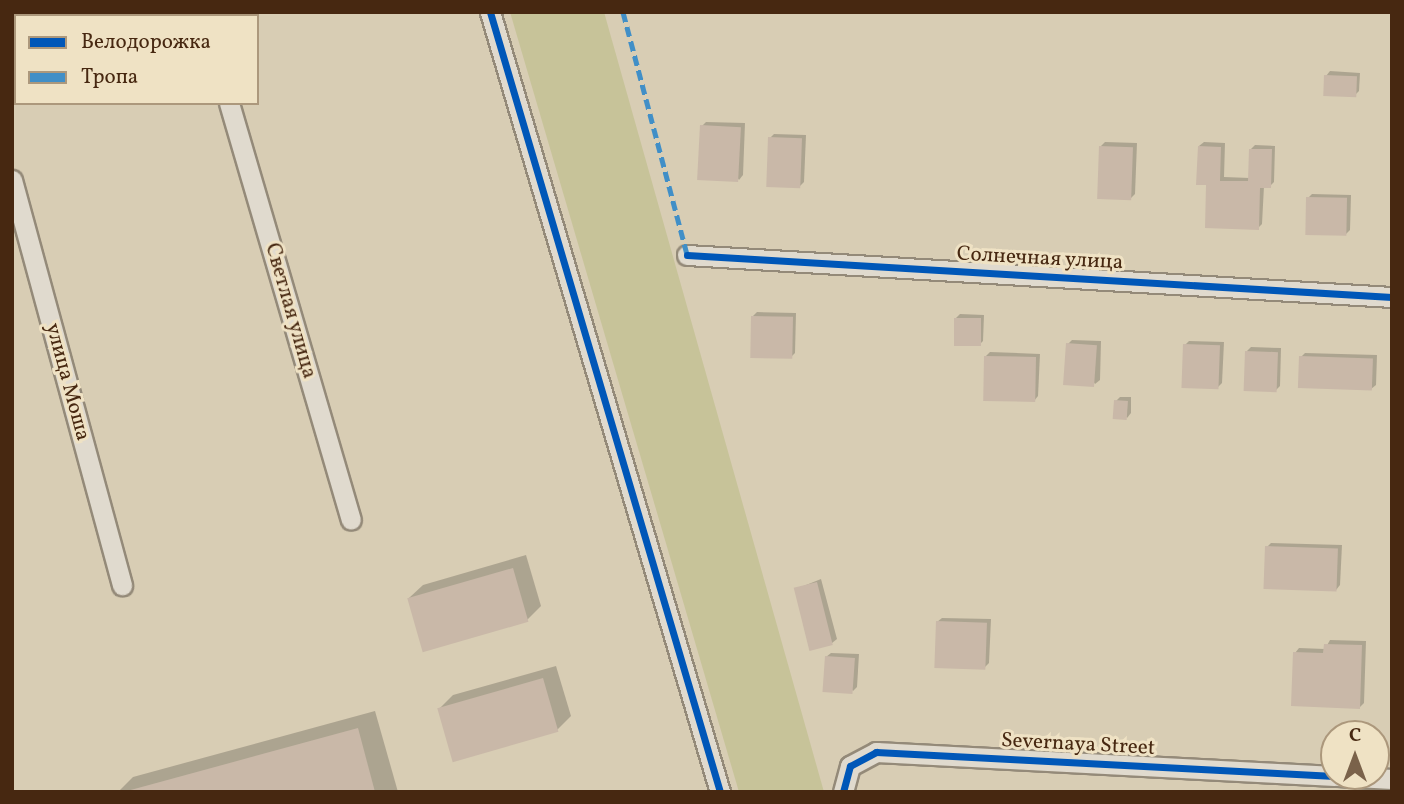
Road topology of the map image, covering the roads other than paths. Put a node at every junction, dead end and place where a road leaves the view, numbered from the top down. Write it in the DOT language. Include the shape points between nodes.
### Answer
graph roads {
  1 [pos="490,12"];
  2 [pos="230,105"];
  3 [pos="12,180"];
  4 [pos="687,256"];
  5 [pos="1392,297"];
  6 [pos="351,519"];
  7 [pos="122,585"];
  8 [pos="1320,775"];
  9 [pos="720,792"];
  10 [pos="843,792"];
  1 -- 9 [label="street"];
  2 -- 6 [label="street, Светлая улица"];
  3 -- 7 [label="street, улица Моша"];
  4 -- 5 [label="street, Солнечная улица"];
  8 -- 10 [label="street, Severnaya Street" via="876,752 850,766"];
}
